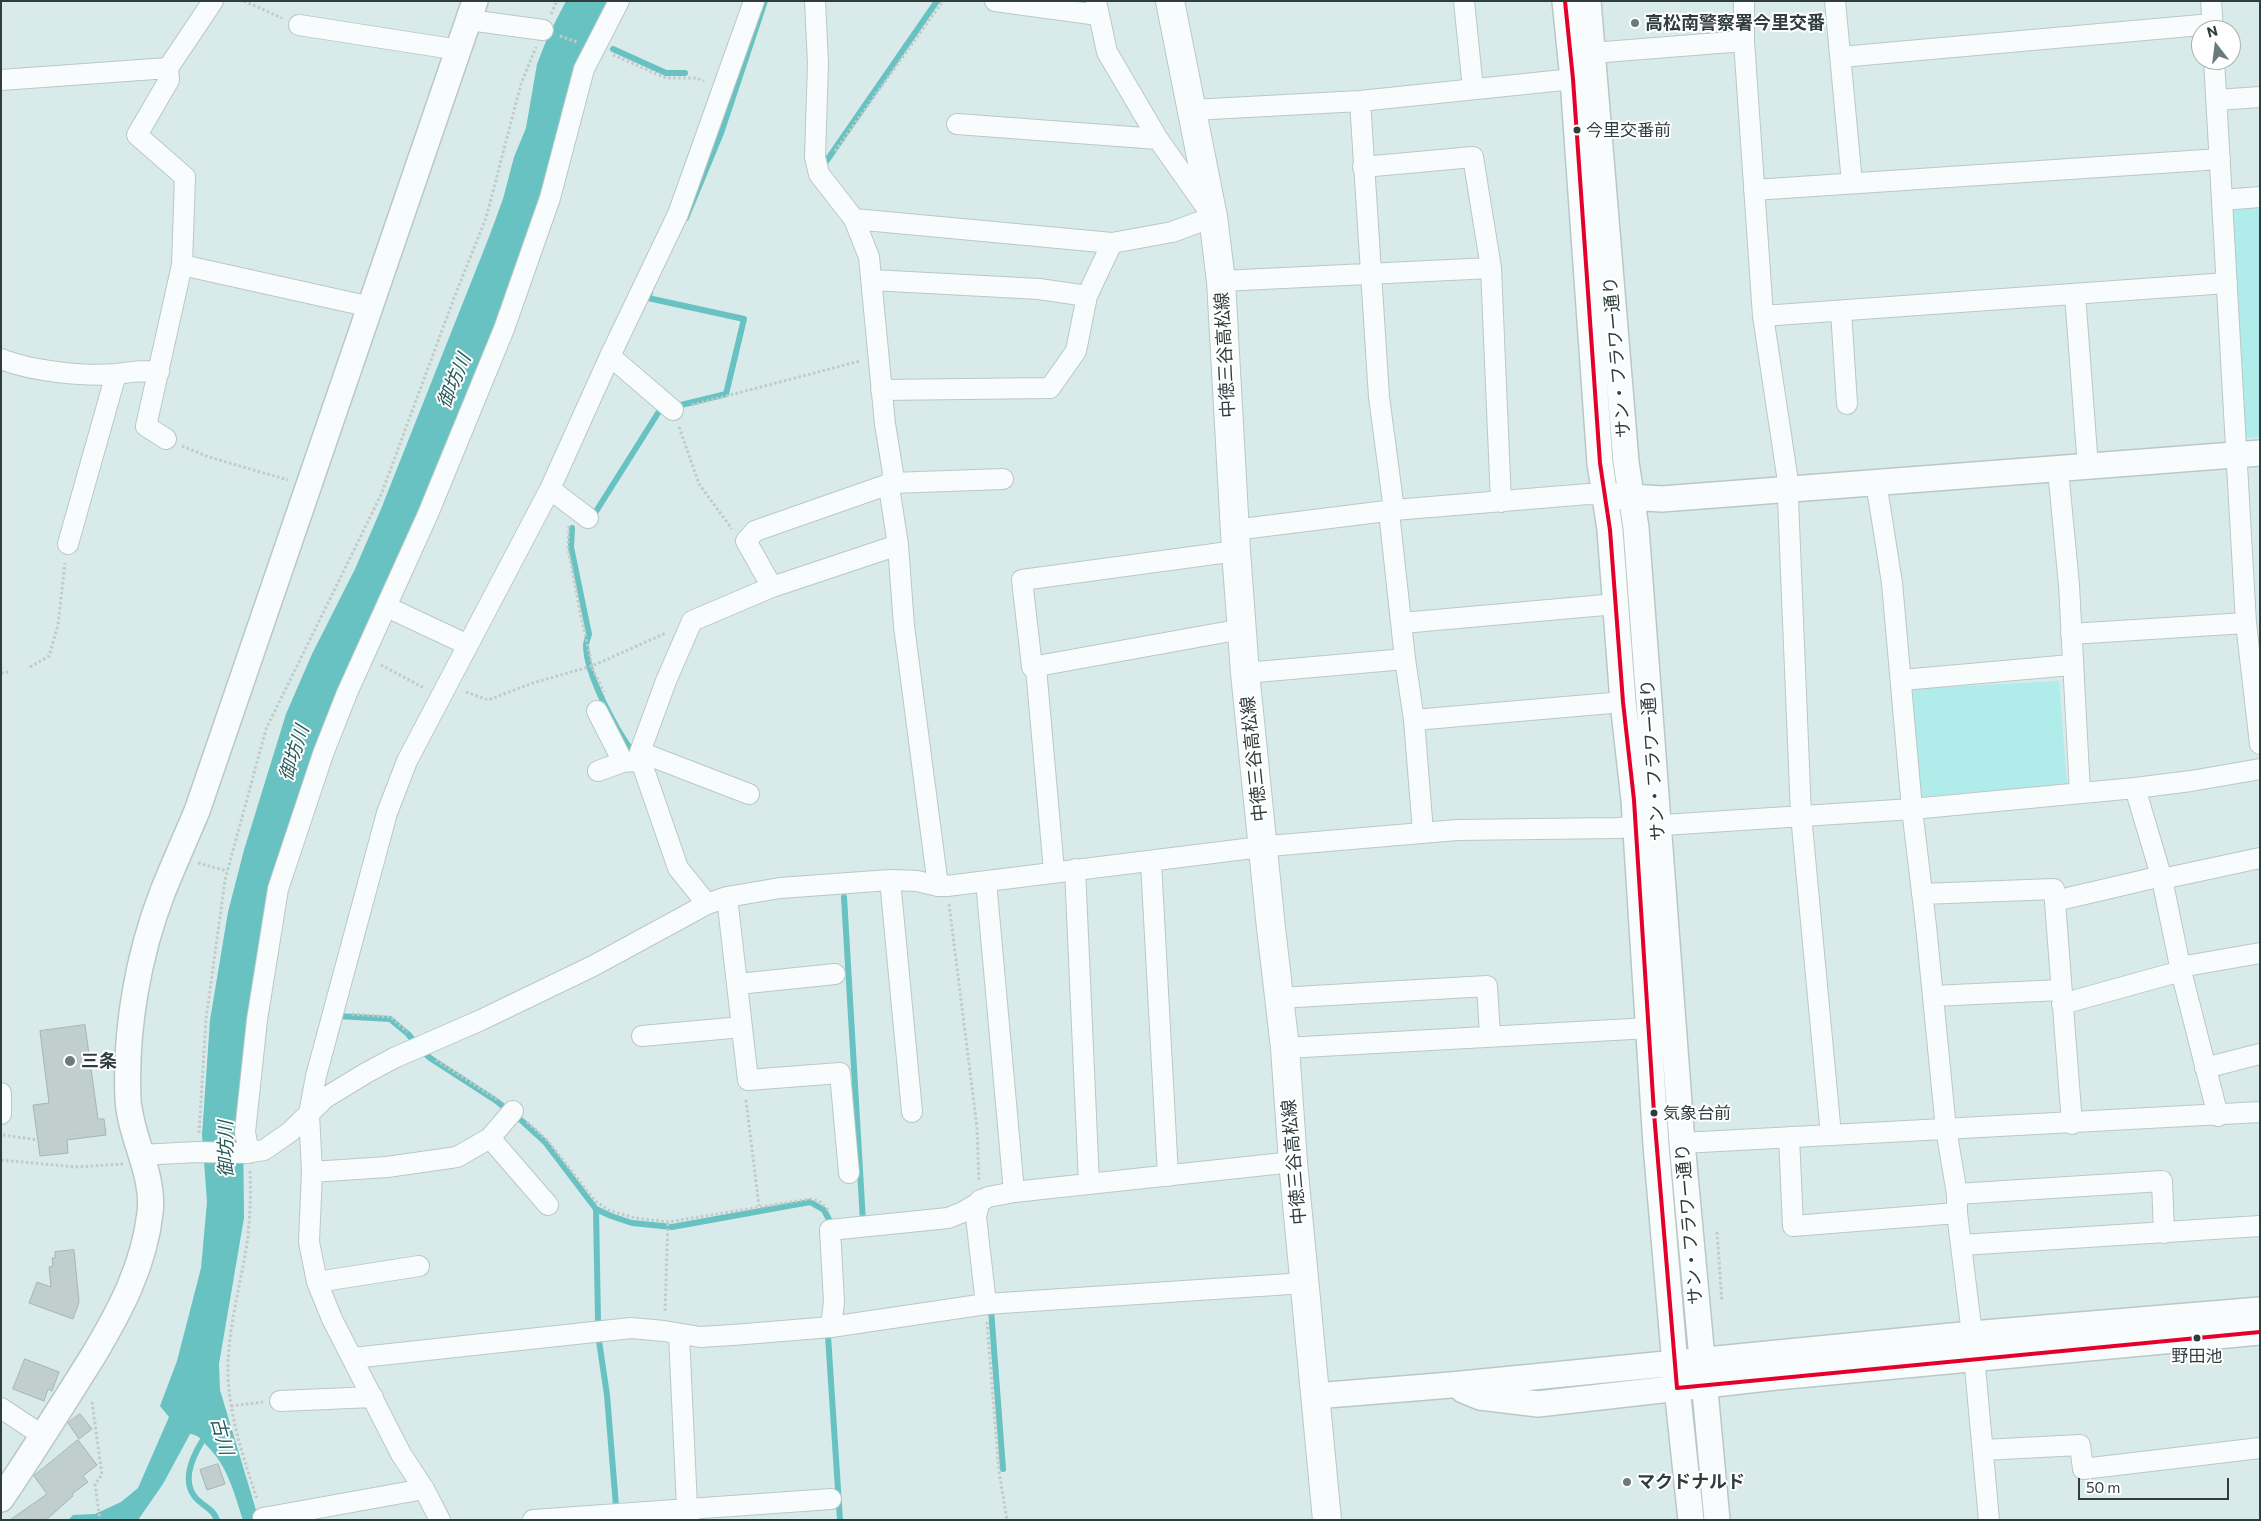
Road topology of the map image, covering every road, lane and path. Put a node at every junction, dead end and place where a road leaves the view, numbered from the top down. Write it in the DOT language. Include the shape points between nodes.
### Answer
graph roads {
  1 [pos="213,1"];
  2 [pos="244,1"];
  3 [pos="557,1"];
  4 [pos="619,1"];
  5 [pos="754,1"];
  6 [pos="814,1"];
  7 [pos="943,1"];
  8 [pos="995,1"];
  9 [pos="1170,1"];
  10 [pos="1464,1"];
  11 [pos="1565,1"];
  12 [pos="1588,1"];
  13 [pos="1744,1"];
  14 [pos="1835,1"];
  15 [pos="2211,1"];
  16 [pos="1097,8"];
  17 [pos="472,11"];
  18 [pos="2212,20"];
  19 [pos="299,25"];
  20 [pos="2191,29"];
  21 [pos="547,31"];
  22 [pos="1744,41"];
  23 [pos="589,46"];
  24 [pos="459,50"];
  25 [pos="1841,57"];
  26 [pos="1579,63"];
  27 [pos="168,68"];
  28 [pos="2215,70"];
  29 [pos="1,80"];
  30 [pos="724,89"];
  31 [pos="1473,90"];
  32 [pos="2260,98"];
  33 [pos="2217,100"];
  34 [pos="1360,101"];
  35 [pos="1192,110"];
  36 [pos="957,124"];
  37 [pos="1158,139"];
  38 [pos="2220,160"];
  39 [pos="1364,166"];
  40 [pos="819,174"];
  41 [pos="1852,183"];
  42 [pos="1754,190"];
  43 [pos="2260,197"];
  44 [pos="2222,200"];
  45 [pos="1213,216"];
  46 [pos="854,219"];
  47 [pos="1112,243"];
  48 [pos="182,265"];
  49 [pos="1491,268"];
  50 [pos="1371,274"];
  51 [pos="872,280"];
  52 [pos="1221,281"];
  53 [pos="2227,283"];
  54 [pos="2075,294"];
  55 [pos="1087,296"];
  56 [pos="371,307"];
  57 [pos="1841,311"];
  58 [pos="1763,316"];
  59 [pos="610,356"];
  60 [pos="878,358"];
  61 [pos="1,359"];
  62 [pos="159,372"];
  63 [pos="116,374"];
  64 [pos="881,390"];
  65 [pos="1847,404"];
  66 [pos="673,410"];
  67 [pos="166,439"];
  68 [pos="2248,454"];
  69 [pos="2088,467"];
  70 [pos="2058,470"];
  71 [pos="1003,478"];
  72 [pos="1876,482"];
  73 [pos="892,483"];
  74 [pos="308,485"];
  75 [pos="1788,489"];
  76 [pos="550,490"];
  77 [pos="1606,495"];
  78 [pos="1631,497"];
  79 [pos="1501,502"];
  80 [pos="1391,511"];
  81 [pos="583,514"];
  82 [pos="1235,540"];
  83 [pos="746,541"];
  84 [pos="68,544"];
  85 [pos="898,545"];
  86 [pos="772,587"];
  87 [pos="1616,604"];
  88 [pos="387,607"];
  89 [pos="692,621"];
  90 [pos="1402,623"];
  91 [pos="2246,623"];
  92 [pos="1242,629"];
  93 [pos="2071,634"];
  94 [pos="468,645"];
  95 [pos="364,655"];
  96 [pos="1405,659"];
  97 [pos="592,666"];
  98 [pos="2071,666"];
  99 [pos="30,667"];
  100 [pos="1036,668"];
  101 [pos="8,672"];
  102 [pos="1,673"];
  103 [pos="1246,673"];
  104 [pos="1902,680"];
  105 [pos="443,691"];
  106 [pos="1623,702"];
  107 [pos="602,705"];
  108 [pos="1414,720"];
  109 [pos="2260,744"];
  110 [pos="635,758"];
  111 [pos="2260,768"];
  112 [pos="598,771"];
  113 [pos="2135,788"];
  114 [pos="2080,793"];
  115 [pos="749,794"];
  116 [pos="1912,809"];
  117 [pos="1802,815"];
  118 [pos="1646,826"];
  119 [pos="1423,832"];
  120 [pos="1263,847"];
  121 [pos="178,857"];
  122 [pos="2260,858"];
  123 [pos="1152,862"];
  124 [pos="1075,869"];
  125 [pos="227,871"];
  126 [pos="1054,871"];
  127 [pos="2162,877"];
  128 [pos="890,880"];
  129 [pos="986,881"];
  130 [pos="943,886"];
  131 [pos="1922,894"];
  132 [pos="727,897"];
  133 [pos="2055,902"];
  134 [pos="707,904"];
  135 [pos="2260,953"];
  136 [pos="2180,969"];
  137 [pos="835,974"];
  138 [pos="738,984"];
  139 [pos="1933,996"];
  140 [pos="2062,997"];
  141 [pos="1279,998"];
  142 [pos="332,1013"];
  143 [pos="742,1027"];
  144 [pos="1650,1028"];
  145 [pos="1490,1035"];
  146 [pos="642,1036"];
  147 [pos="421,1048"];
  148 [pos="1285,1048"];
  149 [pos="2260,1054"];
  150 [pos="2205,1068"];
  151 [pos="748,1080"];
  152 [pos="1,1093"];
  153 [pos="513,1111"];
  154 [pos="912,1112"];
  155 [pos="2260,1112"];
  156 [pos="1,1114"];
  157 [pos="309,1114"];
  158 [pos="2218,1116"];
  159 [pos="2072,1124"];
  160 [pos="1946,1129"];
  161 [pos="89,1132"];
  162 [pos="3,1135"];
  163 [pos="67,1135"];
  164 [pos="1831,1135"];
  165 [pos="1789,1137"];
  166 [pos="490,1138"];
  167 [pos="38,1140"];
  168 [pos="1682,1144"];
  169 [pos="199,1152"];
  170 [pos="247,1153"];
  171 [pos="135,1159"];
  172 [pos="1,1160"];
  173 [pos="1293,1162"];
  174 [pos="312,1172"];
  175 [pos="850,1173"];
  176 [pos="1168,1176"];
  177 [pos="1089,1183"];
  178 [pos="1014,1192"];
  179 [pos="980,1200"];
  180 [pos="1957,1204"];
  181 [pos="548,1205"];
  182 [pos="759,1206"];
  183 [pos="668,1222"];
  184 [pos="2260,1226"];
  185 [pos="836,1230"];
  186 [pos="1717,1232"];
  187 [pos="2164,1233"];
  188 [pos="1962,1245"];
  189 [pos="419,1266"];
  190 [pos="317,1282"];
  191 [pos="1305,1283"];
  192 [pos="1722,1302"];
  193 [pos="986,1304"];
  194 [pos="2260,1310"];
  195 [pos="831,1327"];
  196 [pos="2260,1332"];
  197 [pos="672,1333"];
  198 [pos="1972,1334"];
  199 [pos="353,1358"];
  200 [pos="1974,1358"];
  201 [pos="1675,1364"];
  202 [pos="87,1366"];
  203 [pos="1703,1372"];
  204 [pos="1451,1386"];
  205 [pos="1677,1388"];
  206 [pos="1315,1396"];
  207 [pos="373,1397"];
  208 [pos="280,1401"];
  209 [pos="231,1406"];
  210 [pos="1,1408"];
  211 [pos="44,1436"];
  212 [pos="2260,1448"];
  213 [pos="1983,1450"];
  214 [pos="424,1489"];
  215 [pos="1,1499"];
  216 [pos="831,1499"];
  217 [pos="688,1514"];
  218 [pos="263,1518"];
  219 [pos="100,1520"];
  220 [pos="440,1520"];
  221 [pos="533,1520"];
  222 [pos="1007,1520"];
  223 [pos="1327,1520"];
  224 [pos="1691,1520"];
  225 [pos="1717,1520"];
  226 [pos="1989,1520"];
  1 -- 27 [label="street"];
  2 -- 19 [label="path"];
  3 -- 21 [label="path"];
  4 -- 23 [label="street"];
  5 -- 30 [label="street"];
  6 -- 40 [label="street" via="818,63 814,150"];
  7 -- 40 [label="path"];
  8 -- 16 [label="street"];
  9 -- 35 [label="main road, 中徳三谷高松線"];
  10 -- 31 [label="street"];
  11 -- 26 [label="street, サン・フラワー通り"];
  12 -- 26 [label="street, サン・フラワー通り"];
  13 -- 22 [label="street"];
  14 -- 25 [label="street"];
  15 -- 18 [label="street"];
  16 -- 37 [label="street" via="1108,52"];
  17 -- 21 [label="street"];
  17 -- 24 [label="street"];
  19 -- 24 [label="street"];
  20 -- 25 [label="street"];
  21 -- 23 [label="path"];
  21 -- 125 [label="path" via="521,84 486,218 382,496 266,729"];
  22 -- 26 [label="street"];
  22 -- 42 [label="street"];
  23 -- 30 [label="path" via="666,78 696,78"];
  23 -- 88 [label="street" via="550,198 504,329"];
  24 -- 56 [label="street"];
  25 -- 41 [label="street"];
  26 -- 31 [label="street"];
  26 -- 77 [label="street, サン・フラワー通り" via="1600,463"];
  26 -- 78 [label="street, サン・フラワー通り"];
  27 -- 29 [label="street"];
  27 -- 48 [label="street" via="168,80 137,135 185,177"];
  28 -- 33 [label="street"];
  30 -- 59 [label="street" via="678,214"];
  31 -- 34 [label="street"];
  32 -- 33 [label="street"];
  33 -- 38 [label="street"];
  34 -- 35 [label="street"];
  34 -- 39 [label="street"];
  35 -- 45 [label="main road, 中徳三谷高松線"];
  36 -- 37 [label="street"];
  37 -- 45 [label="street"];
  38 -- 41 [label="street"];
  38 -- 44 [label="street"];
  39 -- 49 [label="street" via="1473,157"];
  39 -- 50 [label="street"];
  40 -- 46 [label="street"];
  41 -- 42 [label="street"];
  42 -- 58 [label="street"];
  43 -- 44 [label="street"];
  44 -- 53 [label="street"];
  45 -- 47 [label="street" via="1172,232"];
  45 -- 52 [label="main road, 中徳三谷高松線"];
  46 -- 47 [label="street"];
  46 -- 51 [label="street" via="868,257"];
  47 -- 55 [label="street"];
  48 -- 56 [label="street"];
  48 -- 62 [label="street"];
  49 -- 50 [label="street"];
  49 -- 79 [label="street"];
  50 -- 52 [label="street"];
  50 -- 80 [label="street"];
  51 -- 55 [label="street" via="1039,289"];
  51 -- 60 [label="street"];
  52 -- 82 [label="main road, 中徳三谷高松線"];
  53 -- 54 [label="street"];
  53 -- 68 [label="street"];
  54 -- 57 [label="street"];
  54 -- 69 [label="street"];
  55 -- 64 [label="street" via="1076,351 1050,388"];
  56 -- 74 [label="street"];
  57 -- 58 [label="street"];
  57 -- 65 [label="street"];
  58 -- 75 [label="street"];
  59 -- 66 [label="street"];
  59 -- 76 [label="street"];
  60 -- 64 [label="street"];
  60 -- 66 [label="path"];
  61 -- 63 [label="street" via="47,370"];
  62 -- 63 [label="street" via="140,370"];
  62 -- 67 [label="street" via="146,426"];
  63 -- 84 [label="street"];
  64 -- 73 [label="street" via="894,473"];
  66 -- 83 [label="path" via="700,484 735,533"];
  67 -- 74 [label="path" via="209,457"];
  68 -- 69 [label="street"];
  68 -- 91 [label="street"];
  69 -- 70 [label="street"];
  70 -- 72 [label="street"];
  70 -- 93 [label="street"];
  71 -- 73 [label="street"];
  72 -- 75 [label="street"];
  72 -- 104 [label="street" via="1892,583"];
  73 -- 83 [label="street" via="755,532"];
  73 -- 85 [label="street" via="890,493"];
  74 -- 121 [label="street" via="197,811"];
  75 -- 78 [label="street" via="1662,499"];
  75 -- 117 [label="street"];
  76 -- 81 [label="street"];
  76 -- 94 [label="street"];
  77 -- 78 [label="street"];
  77 -- 79 [label="street"];
  77 -- 87 [label="street, サン・フラワー通り"];
  78 -- 118 [label="street, サン・フラワー通り" via="1636,528"];
  79 -- 80 [label="street"];
  80 -- 82 [label="street"];
  80 -- 90 [label="street"];
  81 -- 97 [label="path" via="568,528 568,548"];
  82 -- 92 [label="main road, 中徳三谷高松線"];
  82 -- 100 [label="street" via="1022,580 1032,667"];
  83 -- 86 [label="street"];
  84 -- 99 [label="path" via="58,625 50,656"];
  85 -- 86 [label="street"];
  85 -- 130 [label="street" via="904,626"];
  86 -- 89 [label="street"];
  87 -- 90 [label="street"];
  87 -- 106 [label="street, サン・フラワー通り"];
  88 -- 94 [label="street"];
  88 -- 95 [label="street"];
  89 -- 97 [label="path"];
  89 -- 110 [label="street"];
  90 -- 96 [label="street"];
  91 -- 93 [label="street"];
  91 -- 109 [label="street"];
  92 -- 100 [label="street"];
  92 -- 103 [label="main road, 中徳三谷高松線"];
  93 -- 98 [label="street"];
  94 -- 105 [label="street"];
  95 -- 105 [label="path"];
  95 -- 170 [label="street" via="323,754 278,889 257,1020 245,1132"];
  96 -- 103 [label="street"];
  96 -- 108 [label="street"];
  97 -- 105 [label="path" via="488,700"];
  97 -- 107 [label="path"];
  98 -- 104 [label="street"];
  98 -- 114 [label="street"];
  100 -- 126 [label="street"];
  101 -- 102 [label="path"];
  103 -- 120 [label="main road, 中徳三谷高松線"];
  104 -- 116 [label="street"];
  105 -- 142 [label="street" via="407,761 387,813"];
  106 -- 108 [label="street"];
  106 -- 118 [label="street, サン・フラワー通り"];
  107 -- 110 [label="street"];
  108 -- 119 [label="street"];
  110 -- 112 [label="street"];
  110 -- 115 [label="street"];
  110 -- 134 [label="street" via="678,868"];
  111 -- 113 [label="street"];
  113 -- 114 [label="street"];
  113 -- 127 [label="street"];
  114 -- 116 [label="street"];
  116 -- 117 [label="street"];
  116 -- 131 [label="street"];
  117 -- 118 [label="street"];
  117 -- 164 [label="street"];
  118 -- 119 [label="street"];
  118 -- 144 [label="street, サン・フラワー通り"];
  118 -- 168 [label="street, サン・フラワー通り"];
  119 -- 120 [label="street"];
  120 -- 123 [label="street"];
  120 -- 141 [label="main road, 中徳三谷高松線"];
  121 -- 125 [label="path"];
  121 -- 171 [label="street" via="163,892 140,966 132,1020 128,1100"];
  122 -- 127 [label="street"];
  123 -- 124 [label="street"];
  123 -- 176 [label="street"];
  124 -- 126 [label="street"];
  124 -- 177 [label="street"];
  125 -- 169 [label="path" via="206,1019"];
  126 -- 129 [label="street"];
  127 -- 133 [label="street"];
  127 -- 136 [label="street"];
  128 -- 130 [label="street"];
  128 -- 132 [label="street" via="780,888"];
  128 -- 154 [label="street"];
  129 -- 130 [label="street"];
  129 -- 178 [label="street"];
  130 -- 179 [label="path" via="977,1127"];
  131 -- 133 [label="street" via="2054,889"];
  131 -- 139 [label="street"];
  132 -- 134 [label="street"];
  132 -- 138 [label="street"];
  133 -- 140 [label="street"];
  134 -- 147 [label="street" via="593,966"];
  135 -- 136 [label="street"];
  136 -- 140 [label="street"];
  136 -- 150 [label="street"];
  137 -- 138 [label="street"];
  138 -- 143 [label="street"];
  139 -- 140 [label="street"];
  139 -- 160 [label="street"];
  140 -- 159 [label="street"];
  141 -- 145 [label="street" via="1487,986"];
  141 -- 148 [label="main road, 中徳三谷高松線"];
  142 -- 147 [label="path" via="391,1017"];
  142 -- 157 [label="street"];
  143 -- 146 [label="street"];
  143 -- 151 [label="street"];
  144 -- 145 [label="street"];
  144 -- 201 [label="street, サン・フラワー通り"];
  145 -- 148 [label="street"];
  147 -- 153 [label="path"];
  147 -- 157 [label="street" via="394,1058 345,1086 325,1098"];
  148 -- 173 [label="main road, 中徳三谷高松線"];
  149 -- 150 [label="street"];
  150 -- 158 [label="street"];
  151 -- 175 [label="street" via="840,1073"];
  151 -- 182 [label="path" via="745,1091"];
  152 -- 156 [label="street"];
  153 -- 166 [label="street"];
  153 -- 183 [label="path" via="547,1140 595,1201 610,1211"];
  155 -- 158 [label="street"];
  157 -- 170 [label="street" via="276,1143 264,1150"];
  157 -- 174 [label="street"];
  158 -- 159 [label="street"];
  159 -- 160 [label="street"];
  160 -- 164 [label="street"];
  160 -- 180 [label="street"];
  161 -- 163 [label="path"];
  162 -- 167 [label="path"];
  164 -- 165 [label="street"];
  165 -- 168 [label="street"];
  165 -- 180 [label="street" via="1793,1226"];
  166 -- 174 [label="street" via="457,1157 387,1167"];
  166 -- 181 [label="street"];
  168 -- 203 [label="street, サン・フラワー通り"];
  169 -- 170 [label="street"];
  169 -- 171 [label="street"];
  170 -- 209 [label="path" via="251,1198 231,1342 228,1375"];
  171 -- 172 [label="path" via="76,1167"];
  171 -- 202 [label="street" via="146,1174 151,1212 141,1258 126,1298"];
  173 -- 176 [label="street"];
  173 -- 191 [label="main road, 中徳三谷高松線"];
  174 -- 190 [label="street" via="309,1242"];
  176 -- 177 [label="street"];
  177 -- 178 [label="street"];
  178 -- 179 [label="street"];
  179 -- 185 [label="street" via="948,1218"];
  179 -- 193 [label="street" via="976,1216"];
  180 -- 187 [label="street" via="2162,1181"];
  180 -- 188 [label="street"];
  182 -- 183 [label="path"];
  182 -- 185 [label="path" via="810,1199 819,1201 832,1214"];
  183 -- 197 [label="path"];
  184 -- 187 [label="street"];
  185 -- 195 [label="street" via="830,1230 834,1302"];
  186 -- 192 [label="path"];
  187 -- 188 [label="street"];
  188 -- 198 [label="street"];
  189 -- 190 [label="street"];
  190 -- 199 [label="street"];
  191 -- 193 [label="street"];
  191 -- 206 [label="main road, 中徳三谷高松線"];
  193 -- 195 [label="street"];
  193 -- 222 [label="path" via="999,1471"];
  194 -- 198 [label="street"];
  195 -- 197 [label="street" via="708,1336"];
  196 -- 200 [label="street"];
  197 -- 199 [label="street" via="631,1328"];
  197 -- 217 [label="street"];
  198 -- 200 [label="street"];
  198 -- 203 [label="street"];
  199 -- 207 [label="street"];
  200 -- 203 [label="street"];
  200 -- 213 [label="street"];
  201 -- 203 [label="street"];
  201 -- 204 [label="street"];
  201 -- 205 [label="street, サン・フラワー通り"];
  202 -- 211 [label="street"];
  202 -- 219 [label="path" via="102,1475 95,1484"];
  203 -- 205 [label="street"];
  203 -- 225 [label="street, サン・フラワー通り"];
  204 -- 205 [label="street" via="1480,1396 1538,1404"];
  204 -- 206 [label="street"];
  205 -- 224 [label="street, サン・フラワー通り"];
  206 -- 223 [label="main road, 中徳三谷高松線"];
  207 -- 208 [label="street"];
  207 -- 214 [label="street" via="401,1454"];
  208 -- 209 [label="path"];
  209 -- 218 [label="path"];
  210 -- 211 [label="street"];
  211 -- 215 [label="street"];
  212 -- 213 [label="street" via="2083,1469 2080,1445"];
  213 -- 226 [label="street"];
  214 -- 218 [label="street"];
  214 -- 220 [label="street"];
  216 -- 217 [label="street"];
  217 -- 221 [label="street"];
}
